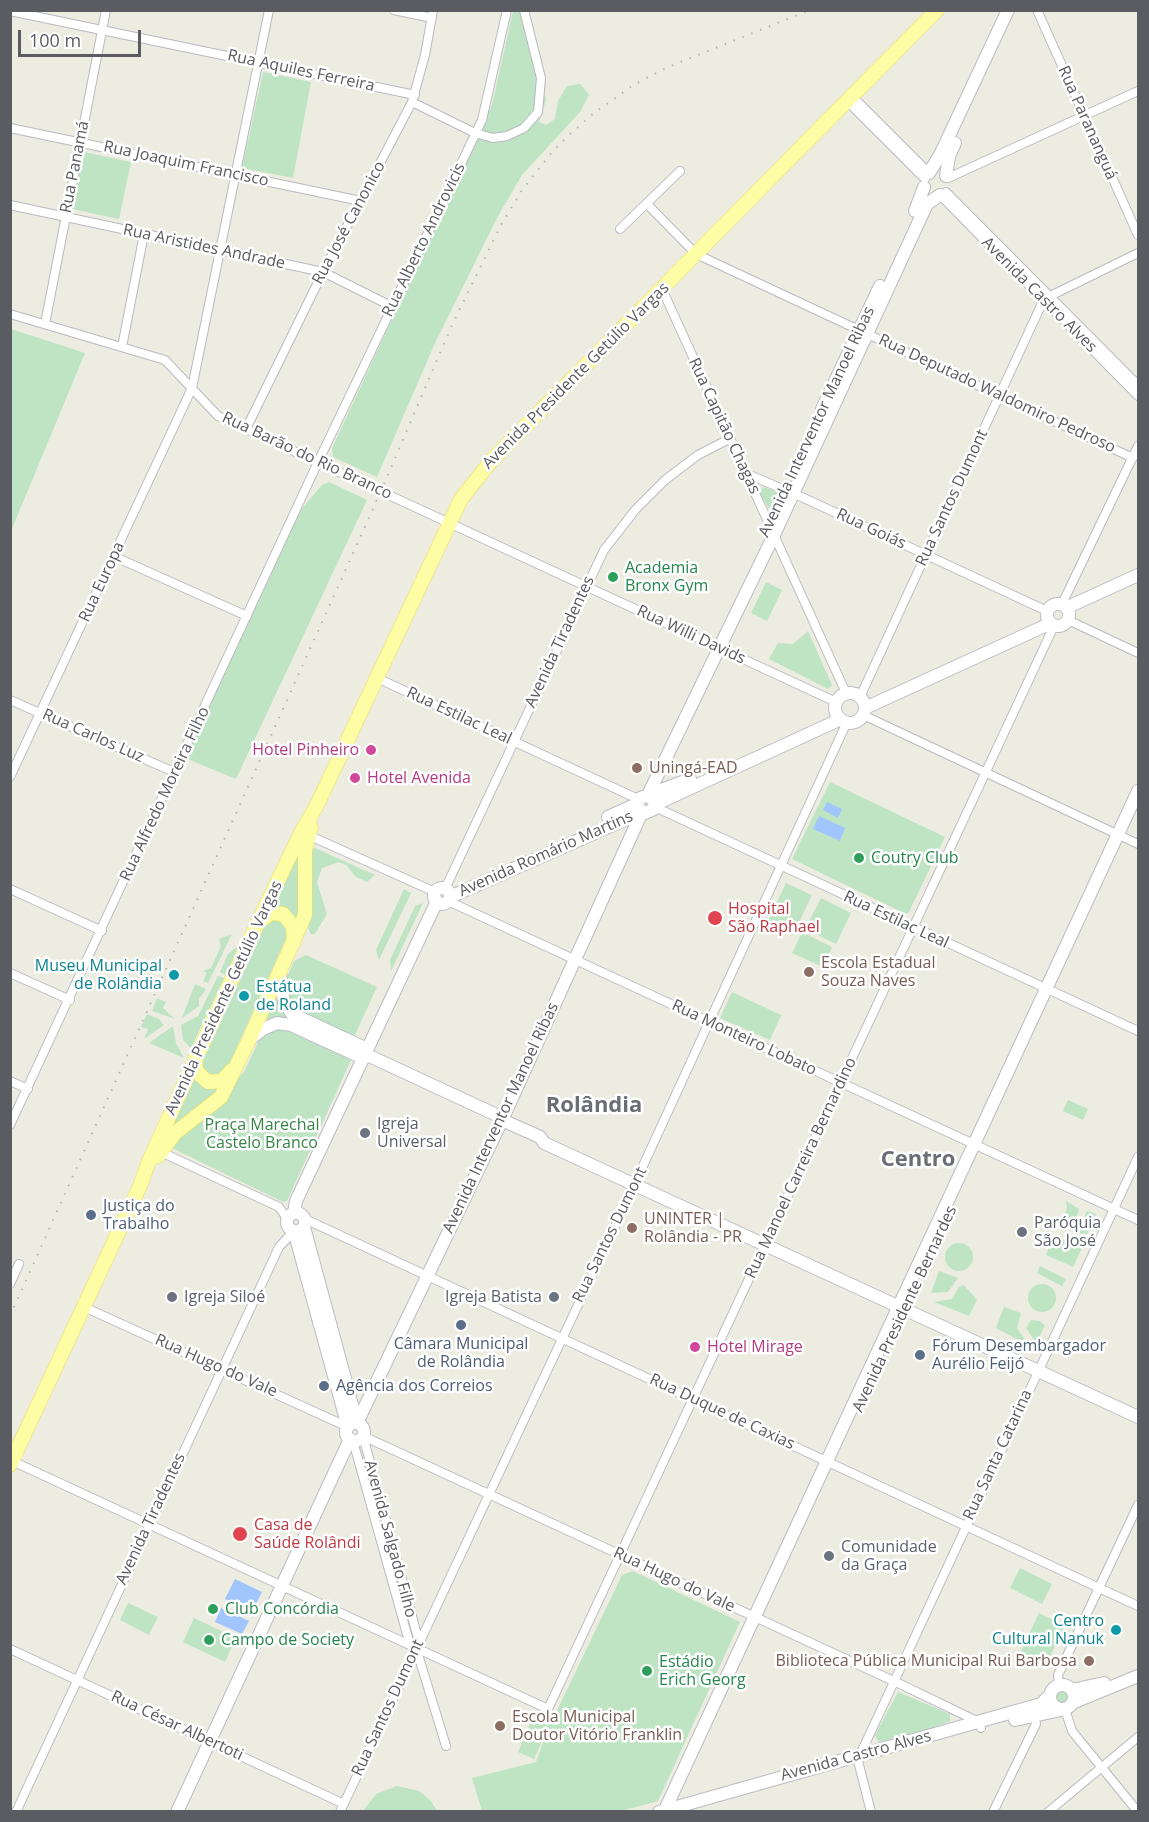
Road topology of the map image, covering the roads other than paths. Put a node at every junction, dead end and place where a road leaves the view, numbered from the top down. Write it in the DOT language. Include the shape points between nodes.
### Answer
graph roads {
  1 [pos="106,10"];
  2 [pos="269,10"];
  3 [pos="394,10"];
  4 [pos="507,10"];
  5 [pos="524,10"];
  6 [pos="937,10"];
  7 [pos="1008,10"];
  8 [pos="1017,10"];
  9 [pos="1037,10"];
  10 [pos="10,11"];
  11 [pos="432,14"];
  12 [pos="102,30"];
  13 [pos="258,63"];
  14 [pos="1138,91"];
  15 [pos="414,98"];
  16 [pos="849,99"];
  17 [pos="969,103"];
  18 [pos="1083,116"];
  19 [pos="10,128"];
  20 [pos="475,134"];
  21 [pos="80,142"];
  22 [pos="680,171"];
  23 [pos="235,174"];
  24 [pos="947,177"];
  25 [pos="926,180"];
  26 [pos="943,193"];
  27 [pos="361,201"];
  28 [pos="646,204"];
  29 [pos="10,205"];
  30 [pos="65,217"];
  31 [pos="620,230"];
  32 [pos="144,234"];
  33 [pos="1138,235"];
  34 [pos="219,250"];
  35 [pos="1138,253"];
  36 [pos="696,254"];
  37 [pos="323,272"];
  38 [pos="662,289"];
  39 [pos="1046,297"];
  40 [pos="391,306"];
  41 [pos="10,314"];
  42 [pos="45,324"];
  43 [pos="863,331"];
  44 [pos="122,347"];
  45 [pos="1103,354"];
  46 [pos="1138,386"];
  47 [pos="192,388"];
  48 [pos="999,395"];
  49 [pos="1138,396"];
  50 [pos="246,429"];
  51 [pos="729,439"];
  52 [pos="1138,446"];
  53 [pos="1132,458"];
  54 [pos="318,462"];
  55 [pos="745,473"];
  56 [pos="789,491"];
  57 [pos="449,522"];
  58 [pos="771,530"];
  59 [pos="925,555"];
  60 [pos="113,556"];
  61 [pos="1138,575"];
  62 [pos="1138,584"];
  63 [pos="586,586"];
  64 [pos="1067,611"];
  65 [pos="247,616"];
  66 [pos="1049,620"];
  67 [pos="715,650"];
  68 [pos="1138,653"];
  69 [pos="377,678"];
  70 [pos="846,693"];
  71 [pos="10,700"];
  72 [pos="863,705"];
  73 [pos="42,712"];
  74 [pos="840,714"];
  75 [pos="514,742"];
  76 [pos="174,772"];
  77 [pos="986,772"];
  78 [pos="10,777"];
  79 [pos="1138,791"];
  80 [pos="646,804"];
  81 [pos="1138,808"];
  82 [pos="314,812"];
  83 [pos="308,835"];
  84 [pos="1122,836"];
  85 [pos="1138,844"];
  86 [pos="780,866"];
  87 [pos="10,889"];
  88 [pos="444,895"];
  89 [pos="257,924"];
  90 [pos="913,928"];
  91 [pos="102,931"];
  92 [pos="294,944"];
  93 [pos="574,959"];
  94 [pos="10,973"];
  95 [pos="280,975"];
  96 [pos="1050,990"];
  97 [pos="70,1000"];
  98 [pos="709,1022"];
  99 [pos="1138,1031"];
  100 [pos="249,1040"];
  101 [pos="365,1054"];
  102 [pos="242,1055"];
  103 [pos="195,1058"];
  104 [pos="10,1081"];
  105 [pos="840,1083"];
  106 [pos="27,1089"];
  107 [pos="503,1119"];
  108 [pos="10,1125"];
  109 [pos="978,1147"];
  110 [pos="161,1152"];
  111 [pos="1138,1156"];
  112 [pos="636,1181"];
  113 [pos="140,1186"];
  114 [pos="1114,1208"];
  115 [pos="1138,1220"];
  116 [pos="297,1222"];
  117 [pos="768,1241"];
  118 [pos="20,1264"];
  119 [pos="427,1274"];
  120 [pos="10,1284"];
  121 [pos="904,1304"];
  122 [pos="84,1307"];
  123 [pos="561,1337"];
  124 [pos="1039,1368"];
  125 [pos="222,1369"];
  126 [pos="1107,1399"];
  127 [pos="694,1400"];
  128 [pos="1138,1410"];
  129 [pos="1138,1417"];
  130 [pos="354,1433"];
  131 [pos="11,1462"];
  132 [pos="830,1462"];
  133 [pos="488,1493"];
  134 [pos="1138,1509"];
  135 [pos="148,1524"];
  136 [pos="965,1526"];
  137 [pos="622,1556"];
  138 [pos="282,1587"];
  139 [pos="1100,1589"];
  140 [pos="1138,1606"];
  141 [pos="758,1618"];
  142 [pos="415,1645"];
  143 [pos="10,1649"];
  144 [pos="1138,1669"];
  145 [pos="1138,1676"];
  146 [pos="77,1680"];
  147 [pos="893,1681"];
  148 [pos="1072,1690"];
  149 [pos="1055,1691"];
  150 [pos="1069,1706"];
  151 [pos="1035,1715"];
  152 [pos="980,1725"];
  153 [pos="1138,1737"];
  154 [pos="209,1741"];
  155 [pos="446,1746"];
  156 [pos="859,1758"];
  157 [pos="1101,1768"];
  158 [pos="342,1808"];
  159 [pos="669,1811"];
  160 [pos="16,1812"];
  161 [pos="177,1812"];
  162 [pos="871,1812"];
  163 [pos="993,1812"];
  164 [pos="1048,1812"];
  165 [pos="1138,1812"];
  1 -- 12 [label="street, Rua Panamá"];
  2 -- 13 [label="street, Rua Europa"];
  3 -- 11 [label="street"];
  4 -- 20 [label="street, Rua Alberto Androvicis" via="488,100"];
  5 -- 20 [label="street" via="541,78 537,112 524,128 500,137"];
  6 -- 16 [label="main road, Avenida Presidente Getúlio Vargas"];
  7 -- 17 [label="street, Avenida Interventor Manoel Ribas"];
  8 -- 17 [label="street, Avenida Interventor Manoel Ribas"];
  9 -- 18 [label="street, Rua Parananguá"];
  10 -- 12 [label="street, Rua Aquiles Ferreira"];
  11 -- 15 [label="street, Rua José Canonico"];
  12 -- 13 [label="street, Rua Aquiles Ferreira"];
  12 -- 21 [label="street, Rua Panamá"];
  13 -- 15 [label="street, Rua Aquiles Ferreira"];
  13 -- 23 [label="street, Rua Europa"];
  14 -- 18 [label="street"];
  15 -- 20 [label="street, Rua Aquiles Ferreira"];
  15 -- 27 [label="street, Rua José Canonico"];
  16 -- 25 [label="street"];
  16 -- 36 [label="main road, Avenida Presidente Getúlio Vargas"];
  17 -- 24 [label="street, Avenida Interventor Manoel Ribas" via="949,156"];
  17 -- 25 [label="street, Avenida Interventor Manoel Ribas"];
  18 -- 24 [label="street"];
  18 -- 33 [label="street, Rua Parananguá"];
  19 -- 21 [label="street, Rua Joaquim Francisco"];
  20 -- 40 [label="street, Rua Alberto Androvicis"];
  21 -- 23 [label="street, Rua Joaquim Francisco"];
  21 -- 30 [label="street, Rua Panamá"];
  22 -- 28 [label="street"];
  23 -- 27 [label="street, Rua Joaquim Francisco"];
  23 -- 34 [label="street, Rua Europa"];
  24 -- 25 [label="street" via="938,171"];
  24 -- 26 [label="street, Avenida Interventor Manoel Ribas"];
  25 -- 26 [label="street" via="930,194"];
  25 -- 43 [label="street, Avenida Interventor Manoel Ribas"];
  26 -- 39 [label="street, Avenida Castro Alves"];
  26 -- 43 [label="street, Avenida Interventor Manoel Ribas" via="927,204"];
  27 -- 37 [label="street, Rua José Canonico"];
  28 -- 31 [label="street"];
  28 -- 36 [label="street, Rua Deputado Waldomiro Pedroso"];
  29 -- 30 [label="street, Rua Aristides Andrade"];
  30 -- 32 [label="street, Rua Aristides Andrade"];
  30 -- 42 [label="street, Rua Panamá"];
  32 -- 34 [label="street, Rua Aristides Andrade"];
  32 -- 44 [label="street"];
  34 -- 37 [label="street, Rua Aristides Andrade"];
  34 -- 47 [label="street, Rua Europa"];
  35 -- 39 [label="street"];
  36 -- 38 [label="main road, Avenida Presidente Getúlio Vargas"];
  36 -- 43 [label="street, Rua Deputado Waldomiro Pedroso"];
  37 -- 40 [label="street, Rua Aristides Andrade"];
  37 -- 50 [label="street, Rua José Canonico"];
  38 -- 51 [label="street, Rua Capitão Chagas"];
  38 -- 57 [label="main road, Avenida Presidente Getúlio Vargas" via="486,466"];
  39 -- 45 [label="street, Avenida Castro Alves"];
  39 -- 48 [label="street, Rua Santos Dumont"];
  40 -- 54 [label="street, Rua Alberto Androvicis"];
  41 -- 42 [label="street, Rua Barão do Rio Branco"];
  42 -- 44 [label="street, Rua Barão do Rio Branco"];
  43 -- 48 [label="street, Rua Deputado Waldomiro Pedroso"];
  43 -- 56 [label="street, Avenida Interventor Manoel Ribas"];
  44 -- 47 [label="street, Rua Barão do Rio Branco" via="165,360"];
  45 -- 46 [label="street, Avenida Castro Alves"];
  45 -- 49 [label="street, Avenida Castro Alves"];
  47 -- 50 [label="street, Rua Barão do Rio Branco" via="218,416"];
  47 -- 60 [label="street, Rua Europa"];
  48 -- 53 [label="street, Rua Deputado Waldomiro Pedroso"];
  48 -- 59 [label="street, Rua Santos Dumont"];
  50 -- 54 [label="street, Rua Barão do Rio Branco"];
  51 -- 55 [label="street, Rua Capitão Chagas"];
  51 -- 63 [label="street, Avenida Tiradentes" via="680,468 645,498 609,542"];
  52 -- 53 [label="street"];
  53 -- 64 [label="street"];
  54 -- 57 [label="street, Rua Barão do Rio Branco"];
  54 -- 65 [label="street, Rua Alfredo Moreira Filho"];
  55 -- 56 [label="street, Rua Goiás"];
  55 -- 58 [label="street, Rua Capitão Chagas"];
  56 -- 58 [label="street, Avenida Interventor Manoel Ribas"];
  56 -- 59 [label="street, Rua Goiás"];
  57 -- 63 [label="street, Rua Willi Davids"];
  57 -- 69 [label="main road, Avenida Presidente Getúlio Vargas"];
  58 -- 67 [label="street, Avenida Interventor Manoel Ribas"];
  58 -- 70 [label="street, Rua Capitão Chagas"];
  59 -- 66 [label="street, Rua Goiás"];
  59 -- 72 [label="street, Rua Santos Dumont"];
  60 -- 65 [label="street"];
  60 -- 73 [label="street, Rua Europa"];
  61 -- 64 [label="street"];
  62 -- 64 [label="street"];
  63 -- 67 [label="street, Rua Willi Davids"];
  63 -- 75 [label="street, Avenida Tiradentes"];
  64 -- 66 [label="street"];
  64 -- 68 [label="street"];
  65 -- 76 [label="street, Rua Alfredo Moreira Filho"];
  66 -- 72 [label="street"];
  66 -- 77 [label="street, Rua Manoel Carreira Bernardino"];
  67 -- 74 [label="street, Rua Willi Davids"];
  67 -- 80 [label="street, Avenida Interventor Manoel Ribas"];
  69 -- 75 [label="street, Rua Estilac Leal"];
  69 -- 82 [label="main road, Avenida Presidente Getúlio Vargas"];
  70 -- 72 [label="street"];
  70 -- 74 [label="street"];
  71 -- 73 [label="street, Rua Carlos Luz"];
  72 -- 74 [label="street, Avenida Romário Martins" via="856,721"];
  72 -- 77 [label="street"];
  73 -- 76 [label="street, Rua Carlos Luz"];
  73 -- 78 [label="street, Rua Europa"];
  74 -- 80 [label="street, Avenida Romário Martins"];
  74 -- 86 [label="street, Rua Santos Dumont"];
  75 -- 80 [label="street, Rua Estilac Leal"];
  75 -- 88 [label="street, Avenida Tiradentes"];
  76 -- 91 [label="street, Rua Alfredo Moreira Filho"];
  77 -- 84 [label="street"];
  77 -- 90 [label="street, Rua Manoel Carreira Bernardino"];
  79 -- 84 [label="street"];
  80 -- 86 [label="street, Rua Estilac Leal"];
  80 -- 88 [label="street, Avenida Romário Martins"];
  80 -- 93 [label="street, Avenida Interventor Manoel Ribas"];
  81 -- 84 [label="street"];
  82 -- 83 [label="main road, Avenida Presidente Getúlio Vargas"];
  82 -- 89 [label="main road, Avenida Presidente Getúlio Vargas"];
  83 -- 88 [label="street, Rua Monteiro Lobato"];
  83 -- 92 [label="main road, Avenida Presidente Getúlio Vargas" via="304,861 305,915"];
  84 -- 85 [label="street"];
  84 -- 96 [label="street"];
  86 -- 90 [label="street, Rua Estilac Leal"];
  86 -- 98 [label="street, Rua Santos Dumont"];
  87 -- 91 [label="street"];
  88 -- 93 [label="street, Rua Monteiro Lobato"];
  88 -- 101 [label="street, Avenida Tiradentes"];
  89 -- 92 [label="main road" via="271,913 283,914 293,926"];
  89 -- 103 [label="main road, Avenida Presidente Getúlio Vargas"];
  90 -- 96 [label="street, Rua Estilac Leal"];
  90 -- 105 [label="street, Rua Manoel Carreira Bernardino"];
  91 -- 97 [label="street, Rua Alfredo Moreira Filho"];
  92 -- 95 [label="main road, Avenida Presidente Getúlio Vargas"];
  93 -- 98 [label="street, Rua Monteiro Lobato"];
  93 -- 107 [label="street, Avenida Interventor Manoel Ribas"];
  94 -- 97 [label="street"];
  95 -- 100 [label="main road, Avenida Presidente Getúlio Vargas"];
  95 -- 101 [label="street" via="284,1002 292,1014"];
  96 -- 99 [label="street, Rua Estilac Leal"];
  96 -- 109 [label="street"];
  97 -- 106 [label="street, Rua Alfredo Moreira Filho"];
  98 -- 105 [label="street, Rua Monteiro Lobato"];
  98 -- 112 [label="street, Rua Santos Dumont"];
  100 -- 101 [label="street" via="277,1023"];
  100 -- 102 [label="main road, Avenida Presidente Getúlio Vargas"];
  101 -- 107 [label="street"];
  101 -- 116 [label="street, Avenida Tiradentes" via="296,1202"];
  102 -- 103 [label="main road" via="227,1077 218,1082 208,1082 199,1075"];
  102 -- 110 [label="main road, Avenida Presidente Getúlio Vargas" via="221,1097 175,1133"];
  103 -- 113 [label="main road, Avenida Presidente Getúlio Vargas"];
  104 -- 106 [label="street"];
  105 -- 109 [label="street, Rua Monteiro Lobato"];
  105 -- 117 [label="street, Rua Manoel Carreira Bernardino"];
  106 -- 108 [label="street, Rua Alfredo Moreira Filho"];
  107 -- 112 [label="street" via="540,1137 544,1143"];
  107 -- 119 [label="street, Avenida Interventor Manoel Ribas"];
  109 -- 114 [label="street, Rua Monteiro Lobato"];
  109 -- 121 [label="street, Avenida Presidente Bernardes"];
  110 -- 113 [label="main road, Avenida Presidente Getúlio Vargas"];
  110 -- 116 [label="street, Rua Duque de Caxias" via="279,1207"];
  111 -- 114 [label="street, Rua Santa Catarina"];
  112 -- 117 [label="street"];
  112 -- 123 [label="street, Rua Santos Dumont"];
  113 -- 122 [label="main road, Avenida Presidente Getúlio Vargas"];
  114 -- 115 [label="street, Rua Monteiro Lobato"];
  114 -- 124 [label="street, Rua Santa Catarina"];
  116 -- 119 [label="street, Rua Duque de Caxias"];
  116 -- 125 [label="street, Avenida Tiradentes" via="279,1247"];
  116 -- 130 [label="street, Avenida Salgado Filho"];
  117 -- 121 [label="street"];
  117 -- 127 [label="street, Rua Manoel Carreira Bernardino"];
  118 -- 120 [label="street"];
  119 -- 123 [label="street, Rua Duque de Caxias"];
  119 -- 130 [label="street, Avenida Interventor Manoel Ribas"];
  121 -- 124 [label="street"];
  121 -- 132 [label="street, Avenida Presidente Bernardes"];
  122 -- 125 [label="street, Rua Hugo do Vale"];
  122 -- 131 [label="main road, Avenida Presidente Getúlio Vargas"];
  123 -- 127 [label="street, Rua Duque de Caxias"];
  123 -- 133 [label="street, Rua Santos Dumont"];
  124 -- 126 [label="street"];
  124 -- 136 [label="street, Rua Santa Catarina"];
  125 -- 130 [label="street, Rua Hugo do Vale"];
  125 -- 135 [label="street, Avenida Tiradentes"];
  126 -- 128 [label="street"];
  126 -- 129 [label="street"];
  127 -- 132 [label="street, Rua Duque de Caxias"];
  127 -- 137 [label="street, Rua Manoel Carreira Bernardino"];
  130 -- 133 [label="street, Rua Hugo do Vale"];
  130 -- 138 [label="street, Avenida Interventor Manoel Ribas"];
  130 -- 142 [label="street, Avenida Salgado Filho"];
  131 -- 135 [label="street"];
  132 -- 136 [label="street, Rua Duque de Caxias"];
  132 -- 141 [label="street"];
  133 -- 137 [label="street, Rua Hugo do Vale"];
  133 -- 142 [label="street, Rua Santos Dumont"];
  134 -- 139 [label="street"];
  135 -- 138 [label="street"];
  135 -- 146 [label="street, Avenida Tiradentes"];
  136 -- 139 [label="street, Rua Duque de Caxias"];
  136 -- 147 [label="street, Rua Santa Catarina"];
  137 -- 141 [label="street, Rua Hugo do Vale"];
  137 -- 142 [label="street, Rua Manoel Carreira Bernardino" via="548,1709"];
  138 -- 142 [label="street"];
  138 -- 154 [label="street, Avenida Interventor Manoel Ribas"];
  139 -- 140 [label="street, Rua Duque de Caxias"];
  139 -- 149 [label="street" via="1058,1675"];
  141 -- 147 [label="street, Rua Hugo do Vale"];
  141 -- 159 [label="street"];
  142 -- 155 [label="street, Avenida Salgado Filho"];
  142 -- 158 [label="street, Rua Santos Dumont"];
  143 -- 146 [label="street, Rua César Albertoti"];
  144 -- 148 [label="street" via="1101,1684"];
  145 -- 150 [label="street, Avenida Castro Alves"];
  146 -- 154 [label="street, Rua César Albertoti"];
  146 -- 160 [label="street, Avenida Tiradentes"];
  147 -- 152 [label="street, Rua Hugo do Vale"];
  147 -- 156 [label="street, Rua Santa Catarina"];
  148 -- 149 [label="street"];
  148 -- 150 [label="street"];
  149 -- 150 [label="street" via="1056,1708"];
  149 -- 152 [label="street, Avenida Castro Alves" via="1041,1704"];
  150 -- 151 [label="street, Avenida Castro Alves"];
  150 -- 157 [label="street" via="1072,1731"];
  151 -- 152 [label="street, Avenida Castro Alves"];
  151 -- 163 [label="street" via="1036,1724"];
  152 -- 156 [label="street, Avenida Castro Alves"];
  153 -- 157 [label="street"];
  154 -- 158 [label="street, Rua César Albertoti"];
  154 -- 161 [label="street, Avenida Interventor Manoel Ribas"];
  156 -- 159 [label="street, Avenida Castro Alves"];
  156 -- 162 [label="street"];
  157 -- 164 [label="street"];
  157 -- 165 [label="street"];
}
